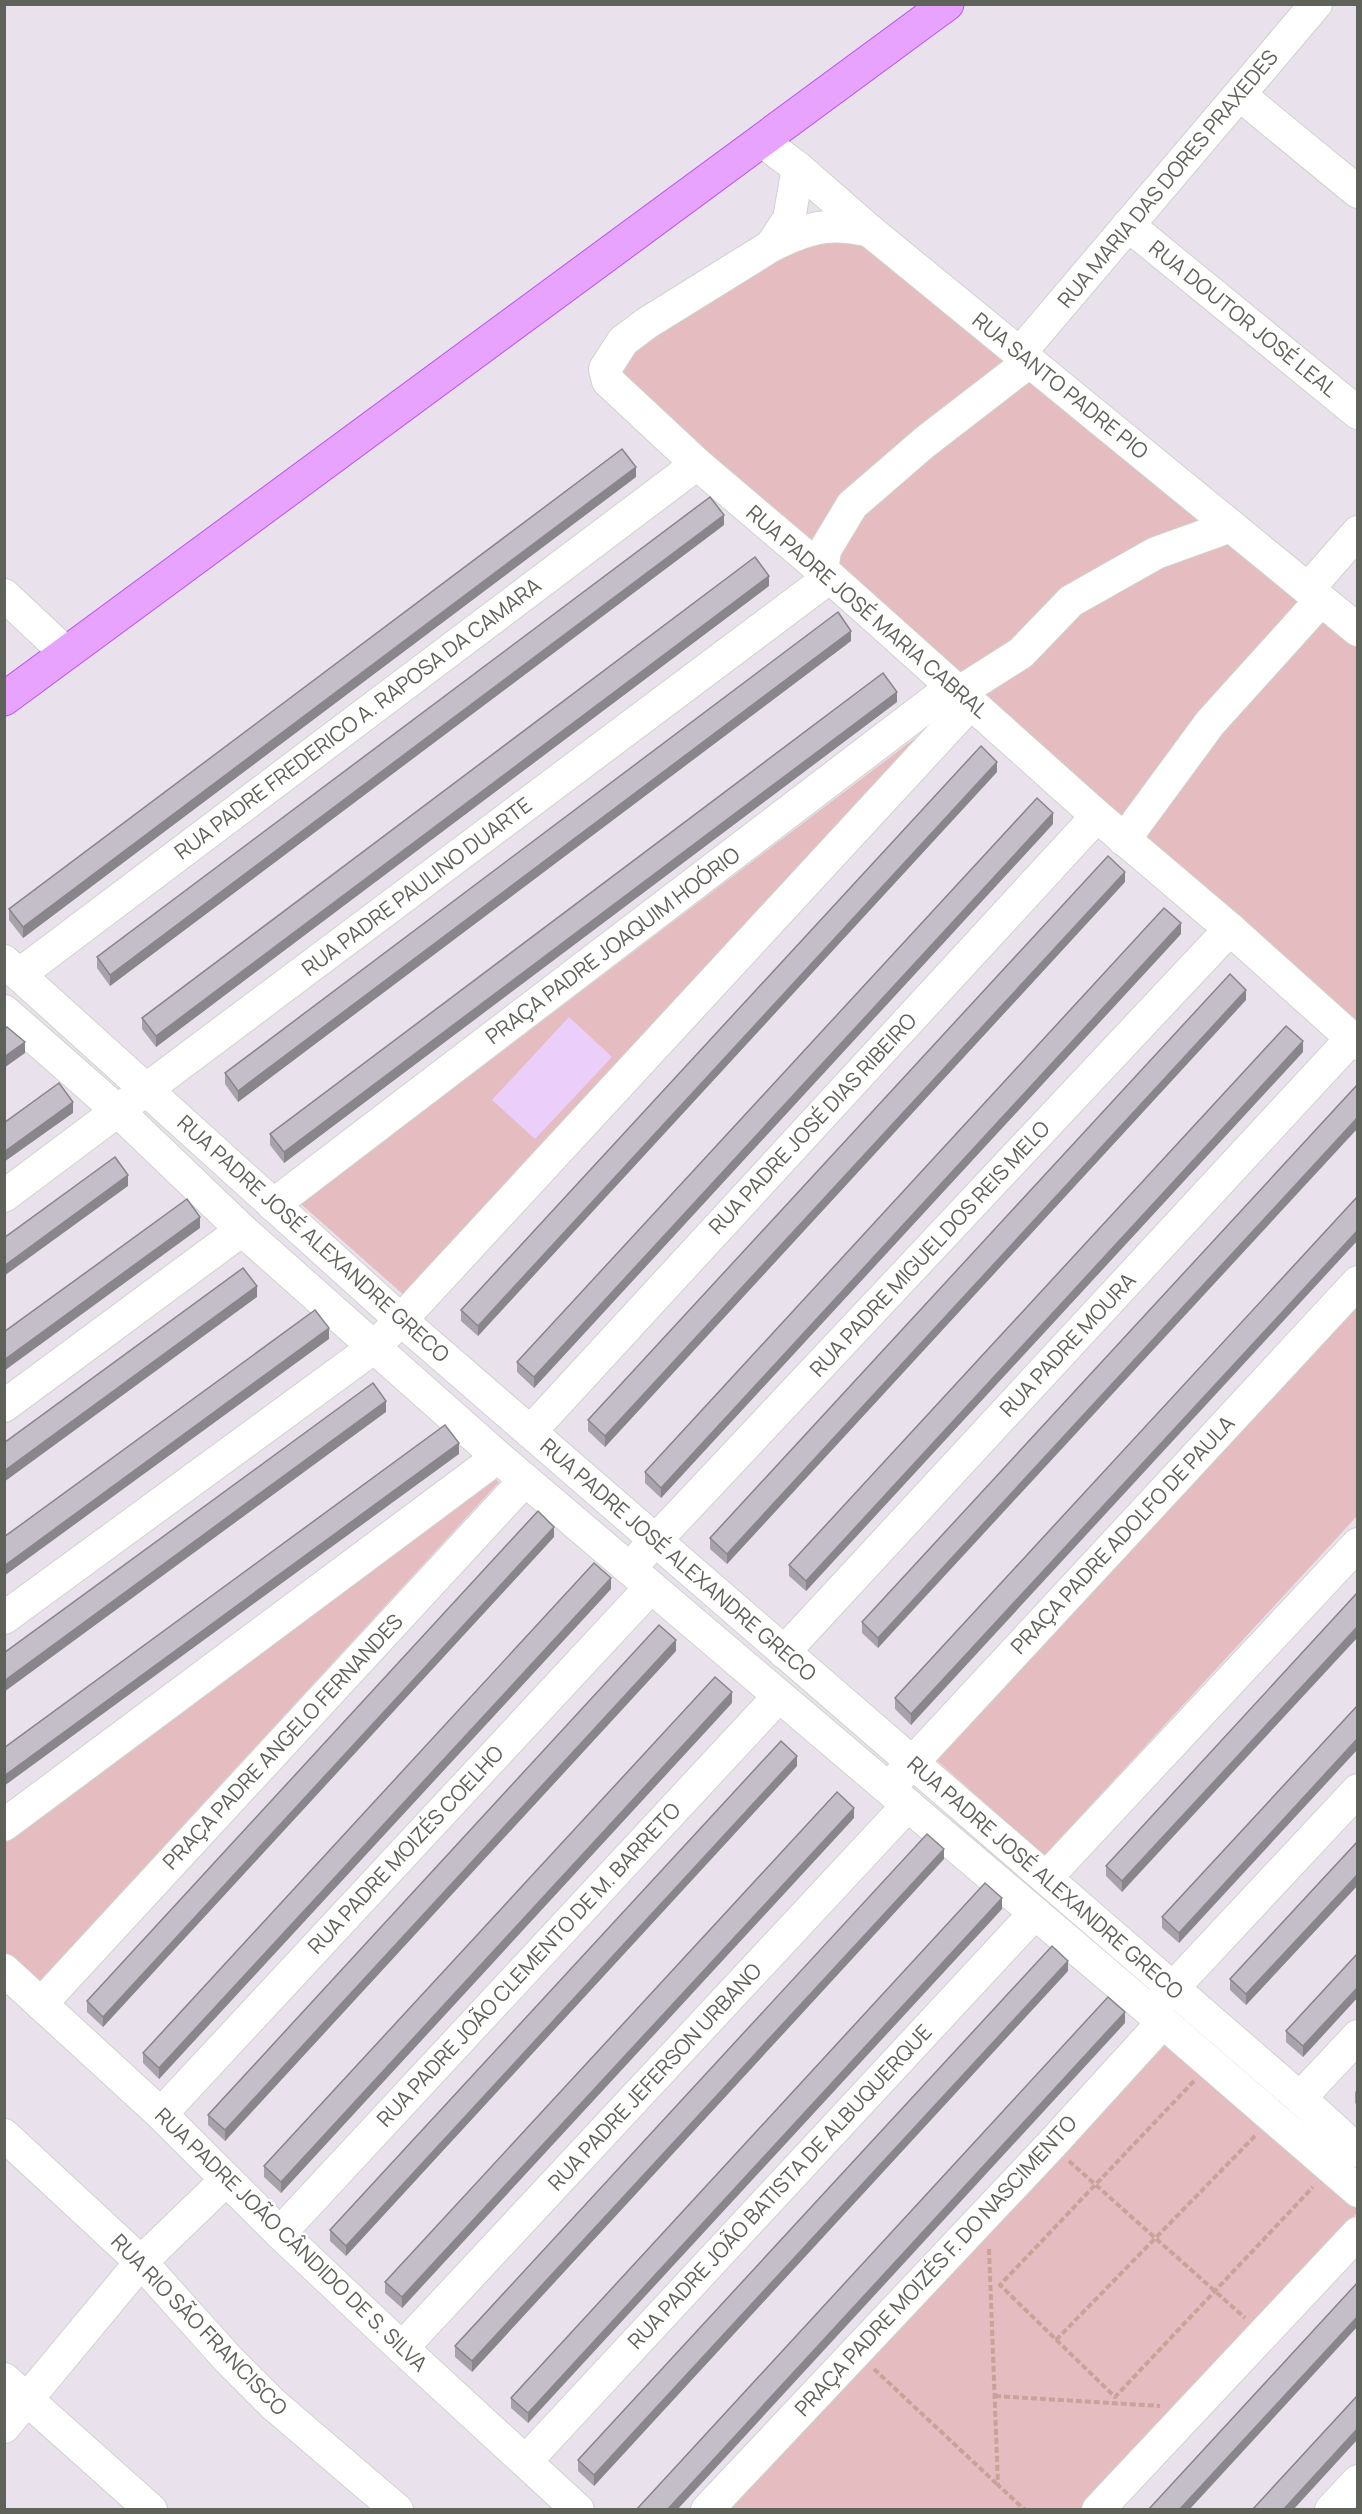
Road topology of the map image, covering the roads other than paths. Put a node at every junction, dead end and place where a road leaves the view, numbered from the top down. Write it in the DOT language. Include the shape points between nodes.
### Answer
graph roads {
  1 [pos="947,4"];
  2 [pos="1316,4"];
  3 [pos="1240,95"];
  4 [pos="762,141"];
  5 [pos="798,168"];
  6 [pos="1358,192"];
  7 [pos="1128,225"];
  8 [pos="870,231"];
  9 [pos="771,246"];
  10 [pos="1025,357"];
  11 [pos="1358,413"];
  12 [pos="697,464"];
  13 [pos="1231,526"];
  14 [pos="1358,532"];
  15 [pos="826,574"];
  16 [pos="4,595"];
  17 [pos="1315,595"];
  18 [pos="1358,630"];
  19 [pos="66,653"];
  20 [pos="961,695"];
  21 [pos="4,699"];
  22 [pos="1097,816"];
  23 [pos="1124,840"];
  24 [pos="1230,929"];
  25 [pos="12,968"];
  26 [pos="4,1011"];
  27 [pos="1354,1041"];
  28 [pos="147,1089"];
  29 [pos="118,1111"];
  30 [pos="4,1196"];
  31 [pos="273,1205"];
  32 [pos="242,1230"];
  33 [pos="1358,1282"];
  34 [pos="401,1320"];
  35 [pos="373,1348"];
  36 [pos="4,1406"];
  37 [pos="530,1432"];
  38 [pos="498,1457"];
  39 [pos="525,1480"];
  40 [pos="656,1541"];
  41 [pos="1358,1544"];
  42 [pos="640,1578"];
  43 [pos="4,1618"];
  44 [pos="784,1652"];
  45 [pos="779,1696"];
  46 [pos="912,1762"];
  47 [pos="1358,1790"];
  48 [pos="898,1797"];
  49 [pos="4,1825"];
  50 [pos="1046,1878"];
  51 [pos="1035,1913"];
  52 [pos="4,1970"];
  53 [pos="1172,1988"];
  54 [pos="41,2004"];
  55 [pos="1157,2017"];
  56 [pos="1358,2036"];
  57 [pos="1300,2098"];
  58 [pos="161,2114"];
  59 [pos="4,2135"];
  60 [pos="1358,2151"];
  61 [pos="226,2180"];
  62 [pos="1358,2191"];
  63 [pos="280,2233"];
  64 [pos="1358,2233"];
  65 [pos="141,2262"];
  66 [pos="402,2348"];
  67 [pos="4,2379"];
  68 [pos="28,2400"];
  69 [pos="4,2427"];
  70 [pos="526,2461"];
  71 [pos="1358,2481"];
  72 [pos="151,2510"];
  73 [pos="397,2510"];
  74 [pos="578,2510"];
  75 [pos="707,2510"];
  76 [pos="1098,2510"];
  77 [pos="1331,2510"];
  1 -- 4 [label="main road"];
  2 -- 3 [label="street, RUA MARIA DAS DORES PRAXEDES"];
  3 -- 6 [label="street"];
  3 -- 7 [label="street, RUA MARIA DAS DORES PRAXEDES"];
  4 -- 5 [label="street, RUA SANTO PADRE PIO"];
  4 -- 19 [label="main road"];
  5 -- 8 [label="street, RUA SANTO PADRE PIO"];
  5 -- 9 [label="street, RUA PADRE JOSÉ MARIA CABRAL" via="789,219"];
  7 -- 10 [label="street, RUA MARIA DAS DORES PRAXEDES"];
  7 -- 11 [label="street, RUA DOUTOR JOSÉ LEAL"];
  8 -- 9 [label="street" via="836,225 817,227"];
  8 -- 10 [label="street, RUA SANTO PADRE PIO"];
  9 -- 12 [label="street, RUA PADRE JOSÉ MARIA CABRAL" via="647,323 623,341 605,369 608,381"];
  10 -- 13 [label="street, RUA SANTO PADRE PIO"];
  10 -- 15 [label="street, RUA MARIA DAS DORES PRAXEDES" via="852,505 825,550"];
  12 -- 15 [label="street, RUA PADRE JOSÉ MARIA CABRAL"];
  12 -- 25 [label="street, RUA PADRE FREDERICO A. RAPOSA DA CAMARA"];
  13 -- 17 [label="street, RUA SANTO PADRE PIO"];
  13 -- 20 [label="street" via="1156,553 1071,601 1022,653"];
  14 -- 17 [label="street"];
  15 -- 20 [label="street, RUA PADRE JOSÉ MARIA CABRAL"];
  15 -- 28 [label="street, RUA PADRE PAULINO DUARTE"];
  16 -- 19 [label="street"];
  17 -- 18 [label="street, RUA SANTO PADRE PIO"];
  17 -- 23 [label="street" via="1210,723"];
  19 -- 21 [label="main road"];
  20 -- 22 [label="street, RUA PADRE JOSÉ MARIA CABRAL"];
  20 -- 31 [label="street, PRAÇA PADRE JOAQUIM HOÓRIO"];
  20 -- 34 [label="street"];
  22 -- 23 [label="street, RUA PADRE JOSÉ MARIA CABRAL"];
  22 -- 37 [label="street, RUA PADRE JOSÉ DIAS RIBEIRO"];
  23 -- 24 [label="street, RUA PADRE JOSÉ MARIA CABRAL"];
  24 -- 27 [label="street, RUA PADRE JOSÉ MARIA CABRAL"];
  24 -- 40 [label="street, RUA PADRE MIGUEL DOS REIS MELO"];
  25 -- 28 [label="street, RUA PADRE JOSÉ ALEXANDRE GRECO"];
  26 -- 29 [label="street, RUA PADRE JOSÉ ALEXANDRE GRECO"];
  27 -- 44 [label="street, RUA PADRE MOURA"];
  28 -- 29 [label="street, RUA PADRE PAULINO DUARTE"];
  28 -- 31 [label="street, RUA PADRE JOSÉ ALEXANDRE GRECO"];
  29 -- 30 [label="street, RUA PADRE PAULINO DUARTE"];
  29 -- 32 [label="street, RUA PADRE JOSÉ ALEXANDRE GRECO"];
  31 -- 34 [label="street, RUA PADRE JOSÉ ALEXANDRE GRECO"];
  32 -- 35 [label="street, RUA PADRE JOSÉ ALEXANDRE GRECO"];
  32 -- 36 [label="street"];
  33 -- 46 [label="street, PRAÇA PADRE ADOLFO DE PAULA"];
  34 -- 35 [label="street"];
  34 -- 37 [label="street, RUA PADRE JOSÉ ALEXANDRE GRECO"];
  35 -- 38 [label="street, RUA PADRE JOSÉ ALEXANDRE GRECO"];
  35 -- 43 [label="street"];
  37 -- 40 [label="street, RUA PADRE JOSÉ ALEXANDRE GRECO"];
  38 -- 39 [label="street, RUA PADRE JOSÉ ALEXANDRE GRECO"];
  38 -- 49 [label="street"];
  39 -- 42 [label="street, RUA PADRE JOSÉ ALEXANDRE GRECO"];
  39 -- 54 [label="street, PRAÇA PADRE ANGELO FERNANDES"];
  40 -- 42 [label="street, RUA PADRE MIGUEL DOS REIS MELO"];
  40 -- 44 [label="street, RUA PADRE JOSÉ ALEXANDRE GRECO"];
  41 -- 50 [label="street"];
  42 -- 45 [label="street, RUA PADRE JOSÉ ALEXANDRE GRECO"];
  42 -- 58 [label="street, RUA PADRE MOIZÉS COELHO"];
  44 -- 46 [label="street, RUA PADRE JOSÉ ALEXANDRE GRECO"];
  45 -- 48 [label="street, RUA PADRE JOSÉ ALEXANDRE GRECO"];
  45 -- 63 [label="street, RUA PADRE JOÃO CLEMENTO DE M. BARRETO"];
  46 -- 48 [label="street, PRAÇA PADRE ADOLFO DE PAULA"];
  46 -- 50 [label="street, RUA PADRE JOSÉ ALEXANDRE GRECO"];
  47 -- 53 [label="street, PRAÇA PADRE MOIZÉS F. DO NASCIMENTO"];
  48 -- 51 [label="street, RUA PADRE JOSÉ ALEXANDRE GRECO"];
  48 -- 66 [label="street, RUA PADRE JEFERSON URBANO"];
  50 -- 53 [label="street, RUA PADRE JOSÉ ALEXANDRE GRECO"];
  51 -- 55 [label="street, RUA PADRE JOSÉ ALEXANDRE GRECO"];
  51 -- 70 [label="street, RUA PADRE JOÃO BATISTA DE ALBUQUERQUE"];
  52 -- 54 [label="street, RUA PADRE JOÃO CÂNDIDO DE S. SILVA"];
  53 -- 55 [label="street, PRAÇA PADRE MOIZÉS F. DO NASCIMENTO"];
  53 -- 57 [label="street, RUA PADRE JOSÉ ALEXANDRE GRECO"];
  54 -- 58 [label="street, RUA PADRE JOÃO CÂNDIDO DE S. SILVA"];
  55 -- 62 [label="street, RUA PADRE JOSÉ ALEXANDRE GRECO"];
  55 -- 75 [label="street, PRAÇA PADRE MOIZÉS F. DO NASCIMENTO" via="1043,2154"];
  56 -- 57 [label="street"];
  57 -- 60 [label="street, RUA PADRE JOSÉ ALEXANDRE GRECO"];
  58 -- 61 [label="street, RUA PADRE JOÃO CÂNDIDO DE S. SILVA"];
  59 -- 65 [label="street, RUA RIO SÃO FRANCISCO"];
  61 -- 63 [label="street, RUA PADRE JOÃO CÂNDIDO DE S. SILVA"];
  61 -- 65 [label="street"];
  63 -- 66 [label="street, RUA PADRE JOÃO CÂNDIDO DE S. SILVA"];
  64 -- 76 [label="street"];
  65 -- 68 [label="street"];
  65 -- 73 [label="street, RUA RIO SÃO FRANCISCO" via="273,2404"];
  66 -- 70 [label="street, RUA PADRE JOÃO CÂNDIDO DE S. SILVA"];
  67 -- 68 [label="street"];
  68 -- 69 [label="street"];
  68 -- 72 [label="street"];
  70 -- 74 [label="street, RUA PADRE JOÃO CÂNDIDO DE S. SILVA"];
  71 -- 77 [label="street"];
}
